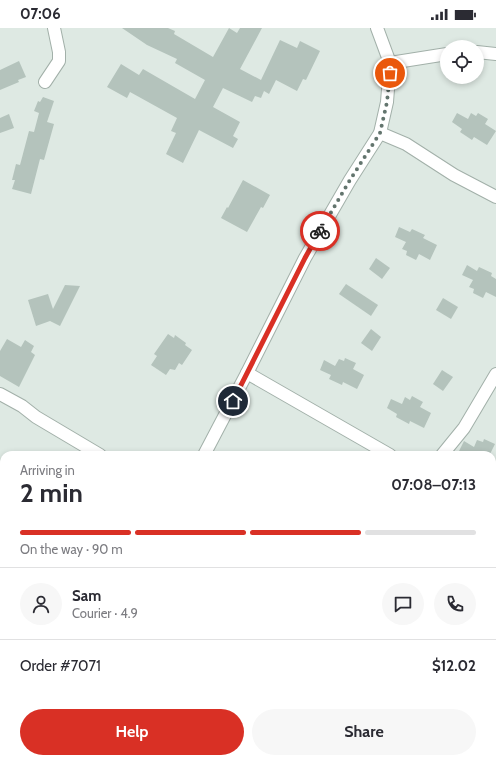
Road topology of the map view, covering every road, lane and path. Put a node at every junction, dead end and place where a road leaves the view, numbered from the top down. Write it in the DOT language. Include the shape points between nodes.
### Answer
graph roads {
  1 [pos="54,28"];
  2 [pos="377,28"];
  3 [pos="484,53"];
  4 [pos="496,54"];
  5 [pos="440,55"];
  6 [pos="390,63"];
  7 [pos="45,82"];
  8 [pos="380,133"];
  9 [pos="496,197"];
  10 [pos="247,373"];
  11 [pos="496,374"];
  12 [pos="0,394"];
  13 [pos="93,451"];
  14 [pos="206,451"];
  15 [pos="383,451"];
  16 [pos="445,451"];
  1 -- 7 [label="street" via="59,61"];
  2 -- 6 [label="street"];
  3 -- 4 [label="street"];
  5 -- 6 [label="street"];
  6 -- 8 [label="street" via="389,89"];
  8 -- 9 [label="street" via="406,144 454,175"];
  8 -- 10 [label="street" via="305,258"];
  10 -- 14 [label="street"];
  10 -- 15 [label="street"];
  11 -- 16 [label="street" via="464,428"];
  12 -- 13 [label="street"];
}
